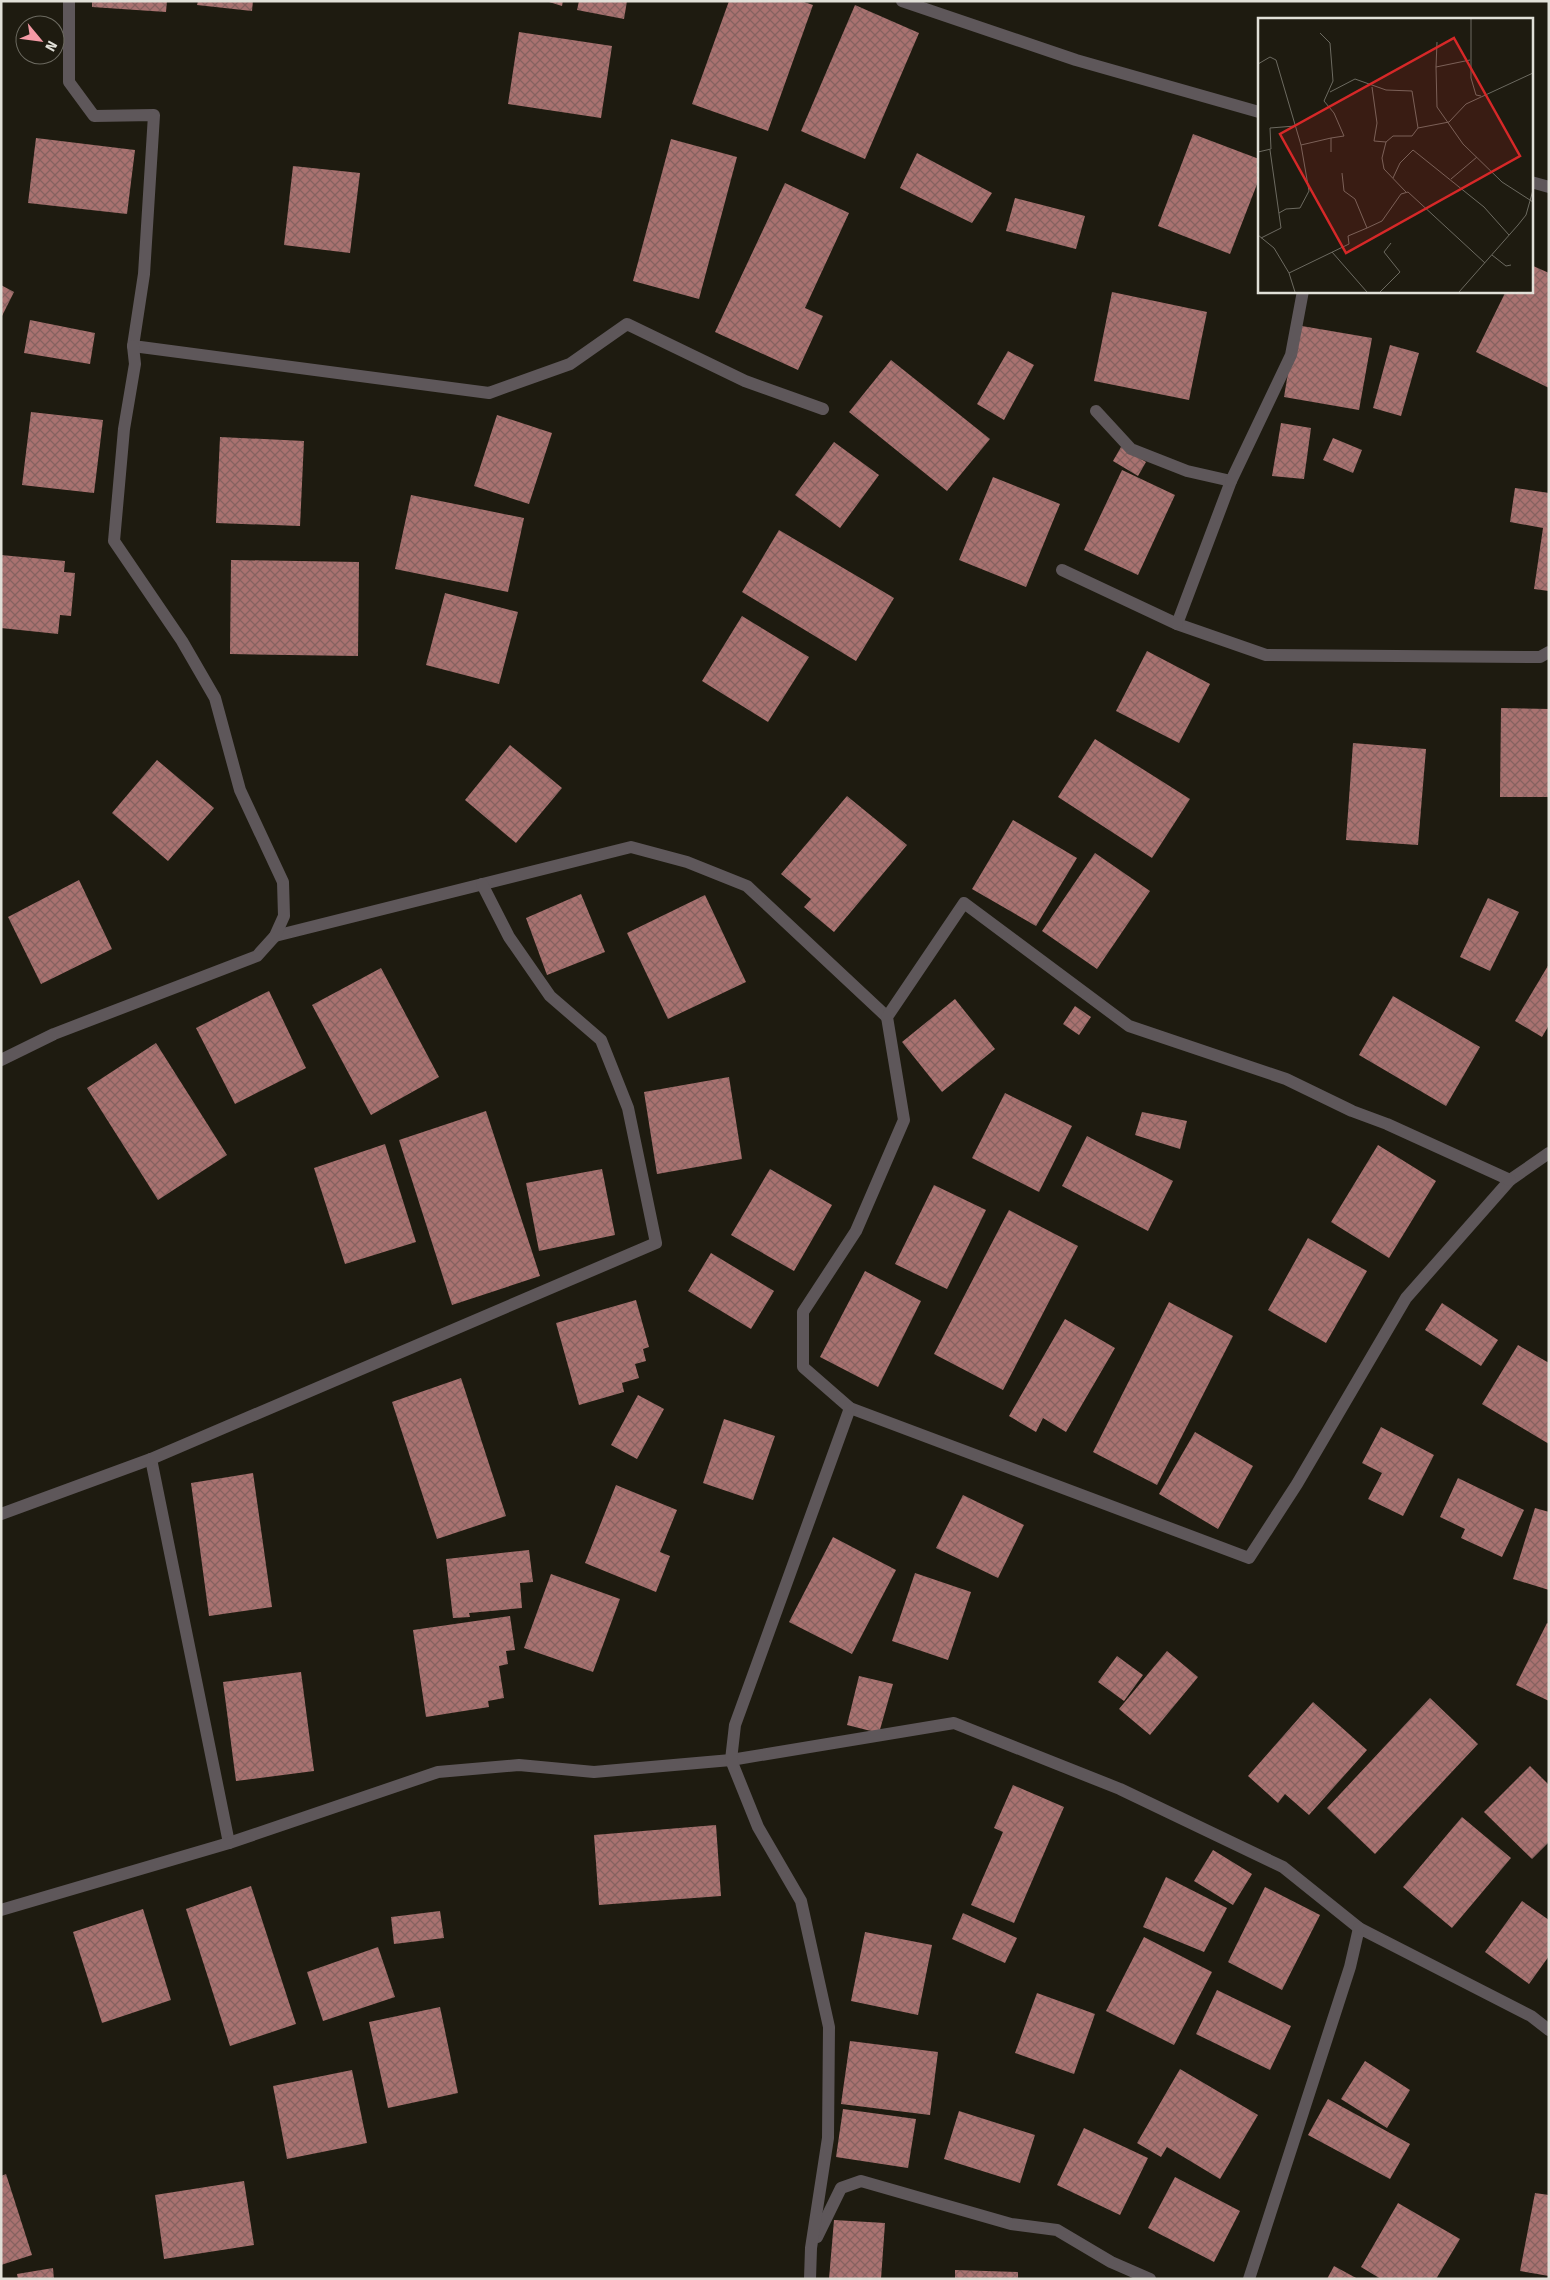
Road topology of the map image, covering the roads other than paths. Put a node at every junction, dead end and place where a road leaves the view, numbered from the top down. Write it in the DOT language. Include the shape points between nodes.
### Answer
graph roads {
  1 [pos="69,1"];
  2 [pos="902,1"];
  3 [pos="1258,112"];
  4 [pos="1532,182"];
  5 [pos="1549,187"];
  6 [pos="1303,292"];
  7 [pos="133,346"];
  8 [pos="823,409"];
  9 [pos="1096,411"];
  10 [pos="1231,481"];
  11 [pos="1062,570"];
  12 [pos="1177,624"];
  13 [pos="1549,652"];
  14 [pos="482,884"];
  15 [pos="275,936"];
  16 [pos="887,1017"];
  17 [pos="1,1060"];
  18 [pos="1549,1153"];
  19 [pos="1510,1180"];
  20 [pos="850,1408"];
  21 [pos="151,1459"];
  22 [pos="1,1514"];
  23 [pos="731,1760"];
  24 [pos="229,1843"];
  25 [pos="1,1910"];
  26 [pos="1359,1928"];
  27 [pos="1549,2030"];
  28 [pos="811,2248"];
  29 [pos="810,2279"];
  30 [pos="1150,2279"];
  31 [pos="1249,2279"];
  1 -- 7 [label="street" via="69,82 94,116 154,115 144,274"];
  2 -- 3 [label="street" via="1076,60"];
  4 -- 5 [label="street"];
  6 -- 10 [label="street" via="1291,355"];
  7 -- 8 [label="street" via="489,393 570,364 627,324 745,381"];
  7 -- 15 [label="street" via="135,364 124,428 114,541 182,641 215,698 240,790 283,882 284,916"];
  9 -- 10 [label="street" via="1131,449 1187,470"];
  10 -- 12 [label="street"];
  11 -- 12 [label="street"];
  12 -- 13 [label="street" via="1266,655 1540,657"];
  14 -- 15 [label="street"];
  14 -- 16 [label="street" via="631,847 687,862 747,886"];
  14 -- 21 [label="street" via="509,937 550,996 601,1040 628,1108 656,1243"];
  15 -- 17 [label="street" via="258,956 54,1034"];
  16 -- 19 [label="street" via="964,902 1129,1026 1286,1079"];
  16 -- 20 [label="street" via="904,1120 856,1231 803,1312 802,1367"];
  18 -- 19 [label="street"];
  19 -- 20 [label="street" via="1406,1298 1297,1484 1249,1558"];
  20 -- 23 [label="street" via="736,1725"];
  21 -- 22 [label="street"];
  21 -- 24 [label="street"];
  23 -- 24 [label="street" via="594,1772 519,1765 438,1772"];
  23 -- 26 [label="street" via="954,1723 1120,1789 1283,1867"];
  23 -- 28 [label="street" via="758,1827 801,1900 829,2027 828,2138"];
  24 -- 25 [label="street"];
  26 -- 27 [label="street" via="1531,2016"];
  26 -- 31 [label="street" via="1350,1967"];
  28 -- 29 [label="street"];
  28 -- 30 [label="street" via="841,2188 861,2182 1011,2224 1057,2230 1112,2262"];
}
